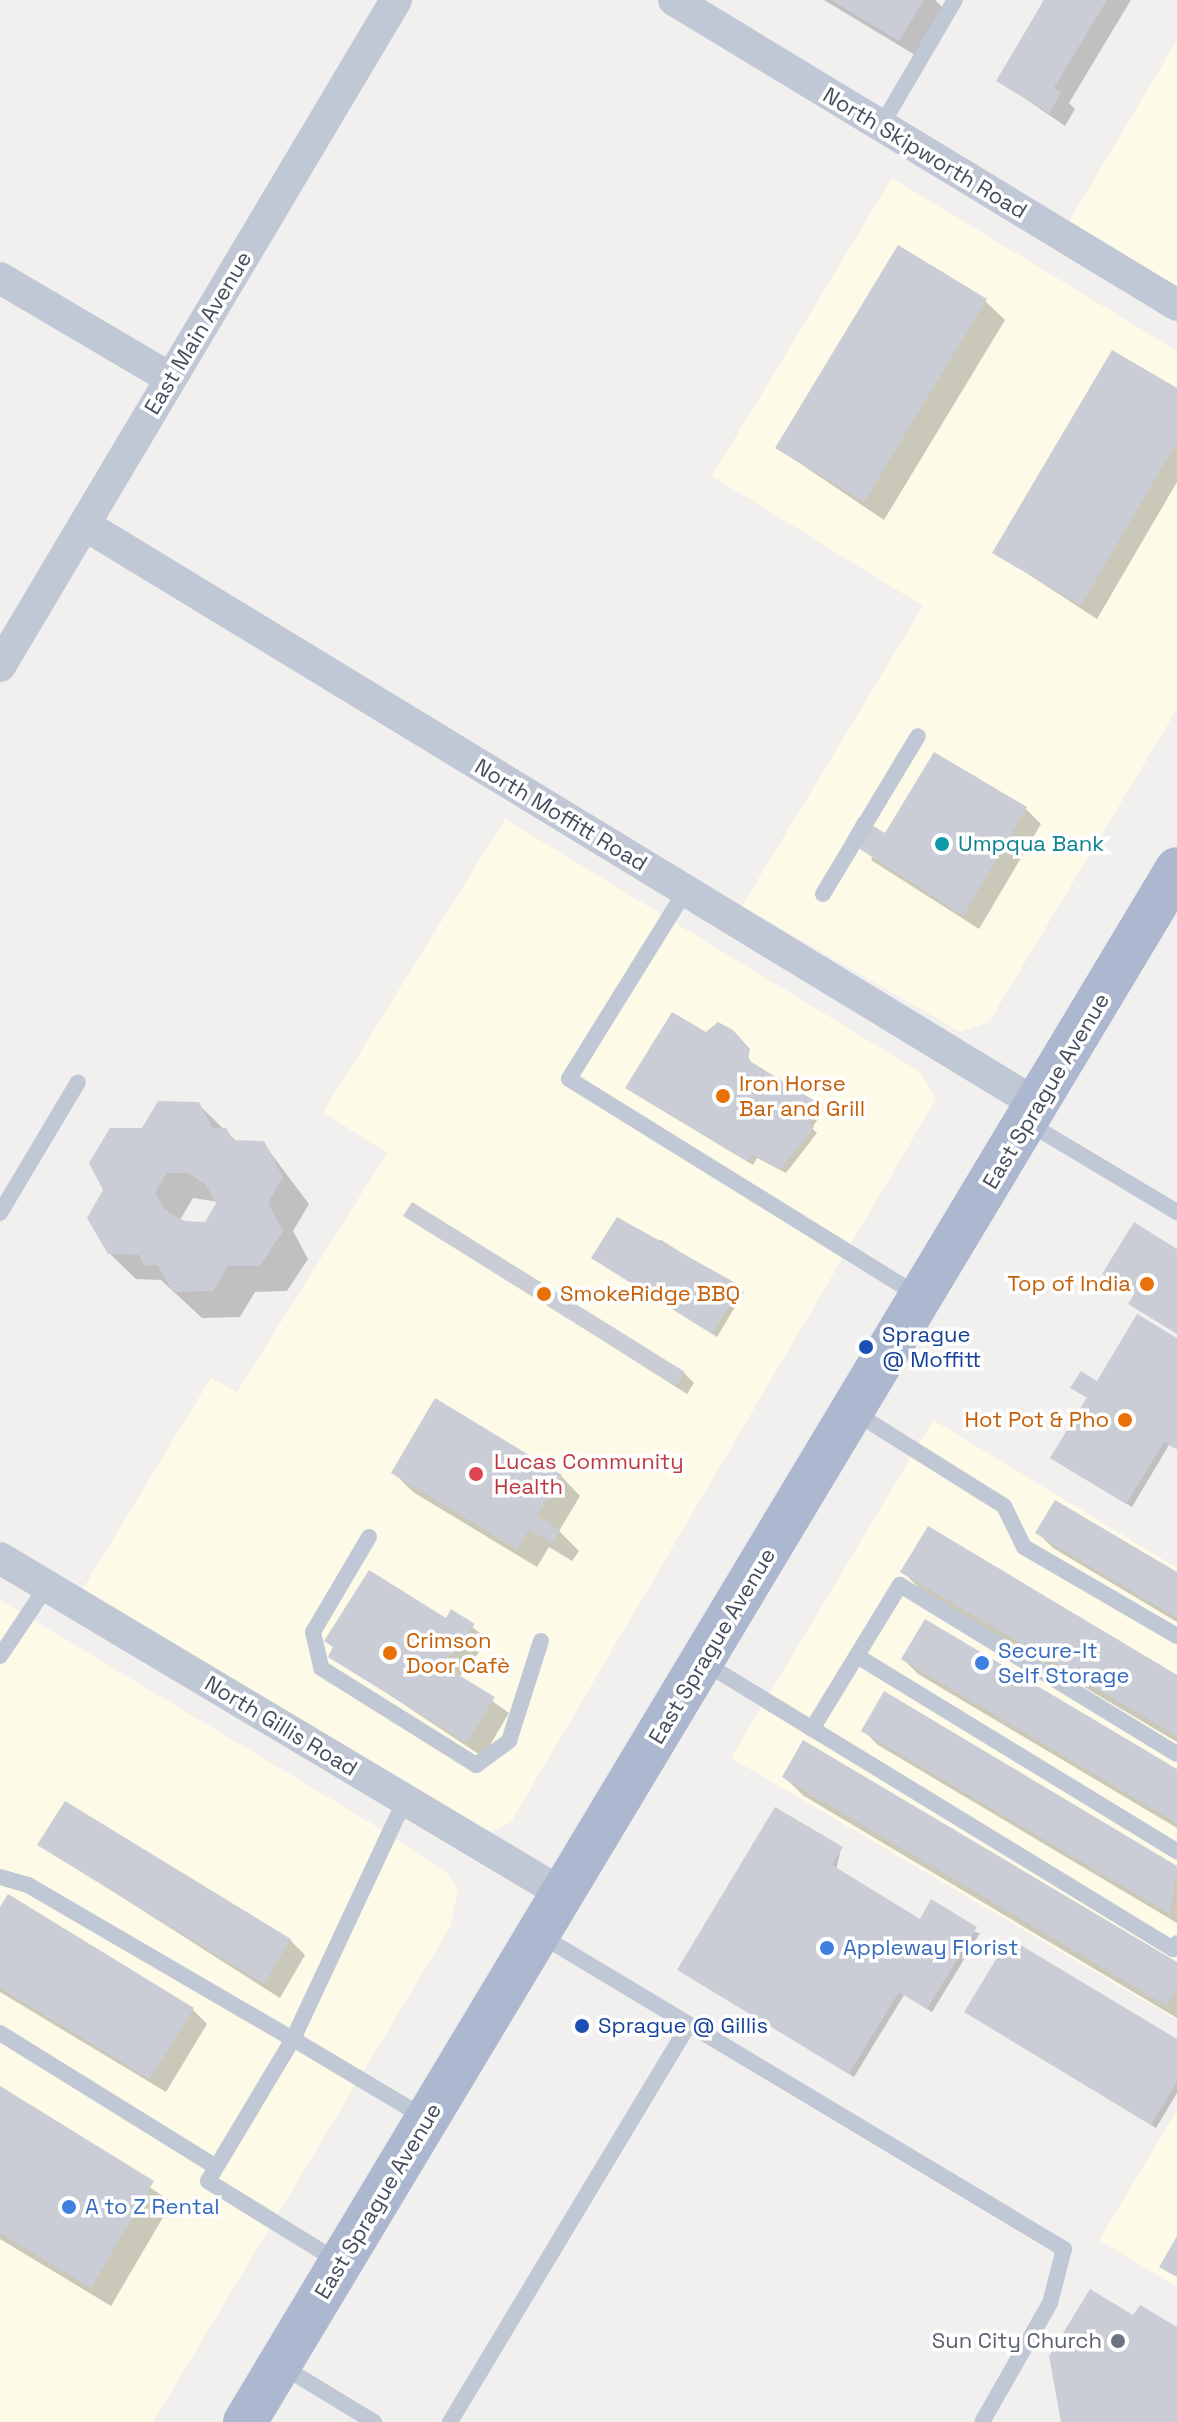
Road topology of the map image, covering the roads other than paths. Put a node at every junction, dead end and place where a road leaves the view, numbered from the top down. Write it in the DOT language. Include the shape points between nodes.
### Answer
graph roads {
  1 [pos="396,0"];
  2 [pos="674,0"];
  3 [pos="955,0"];
  4 [pos="881,126"];
  5 [pos="0,278"];
  6 [pos="1177,305"];
  7 [pos="170,378"];
  8 [pos="85,525"];
  9 [pos="0,666"];
  10 [pos="918,736"];
  11 [pos="1177,869"];
  12 [pos="686,890"];
  13 [pos="823,894"];
  14 [pos="78,1082"];
  15 [pos="1032,1114"];
  16 [pos="1177,1212"];
  17 [pos="0,1213"];
  18 [pos="922,1297"];
  19 [pos="853,1412"];
  20 [pos="369,1537"];
  21 [pos="0,1558"];
  22 [pos="47,1586"];
  23 [pos="1177,1636"];
  24 [pos="541,1641"];
  25 [pos="0,1656"];
  26 [pos="857,1656"];
  27 [pos="703,1662"];
  28 [pos="812,1729"];
  29 [pos="1177,1754"];
  30 [pos="405,1800"];
  31 [pos="1177,1851"];
  32 [pos="0,1877"];
  33 [pos="563,1894"];
  34 [pos="539,1934"];
  35 [pos="1177,1943"];
  36 [pos="687,2027"];
  37 [pos="0,2033"];
  38 [pos="293,2039"];
  39 [pos="427,2119"];
  40 [pos="216,2167"];
  41 [pos="341,2263"];
  42 [pos="280,2365"];
  43 [pos="245,2422"];
  44 [pos="374,2422"];
  45 [pos="450,2422"];
  46 [pos="982,2422"];
  1 -- 7 [label="street, East Main Avenue"];
  2 -- 4 [label="street, North Skipworth Road"];
  3 -- 4 [label="lane"];
  4 -- 6 [label="street, North Skipworth Road"];
  5 -- 7 [label="street"];
  7 -- 8 [label="street, East Main Avenue"];
  8 -- 9 [label="street, East Main Avenue"];
  8 -- 12 [label="street, North Moffitt Road"];
  10 -- 13 [label="lane"];
  11 -- 15 [label="main road, East Sprague Avenue"];
  12 -- 15 [label="street, North Moffitt Road"];
  12 -- 18 [label="lane" via="569,1079"];
  14 -- 17 [label="lane"];
  15 -- 16 [label="lane"];
  15 -- 18 [label="main road, East Sprague Avenue"];
  18 -- 19 [label="main road, East Sprague Avenue"];
  19 -- 23 [label="lane" via="1004,1506 1024,1547"];
  19 -- 27 [label="main road, East Sprague Avenue"];
  20 -- 24 [label="lane" via="313,1632 321,1668 476,1765 509,1741"];
  21 -- 22 [label="street, North Gillis Road"];
  22 -- 25 [label="lane"];
  22 -- 30 [label="street, North Gillis Road"];
  26 -- 28 [label="lane"];
  26 -- 29 [label="lane" via="900,1585"];
  26 -- 31 [label="lane"];
  27 -- 28 [label="lane"];
  27 -- 33 [label="main road, East Sprague Avenue"];
  28 -- 35 [label="lane" via="1173,1949"];
  30 -- 33 [label="street, North Gillis Road"];
  30 -- 38 [label="lane"];
  32 -- 38 [label="lane" via="28,1885"];
  33 -- 34 [label="main road, East Sprague Avenue"];
  34 -- 36 [label="lane"];
  34 -- 39 [label="main road, East Sprague Avenue"];
  36 -- 45 [label="lane"];
  36 -- 46 [label="lane" via="1064,2249 1050,2303"];
  37 -- 40 [label="lane"];
  38 -- 39 [label="lane"];
  38 -- 40 [label="lane"];
  39 -- 41 [label="main road, East Sprague Avenue"];
  40 -- 41 [label="lane" via="208,2181"];
  41 -- 42 [label="main road, East Sprague Avenue"];
  42 -- 43 [label="main road, East Sprague Avenue"];
  42 -- 44 [label="lane"];
}
